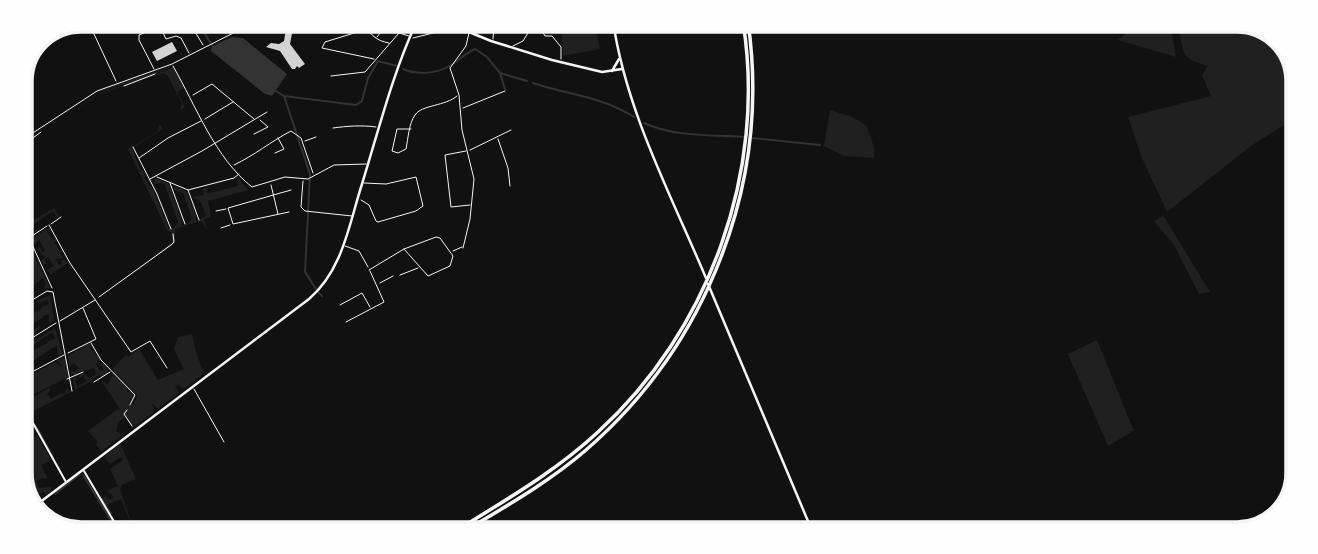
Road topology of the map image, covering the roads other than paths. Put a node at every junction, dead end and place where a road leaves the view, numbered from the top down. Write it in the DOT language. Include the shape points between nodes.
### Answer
graph roads {
  1 [pos="93,32"];
  2 [pos="144,32"];
  3 [pos="163,32"];
  4 [pos="195,32"];
  5 [pos="234,32"];
  6 [pos="357,32"];
  7 [pos="370,32"];
  8 [pos="380,32"];
  9 [pos="412,32"];
  10 [pos="439,32"];
  11 [pos="469,32"];
  12 [pos="494,32"];
  13 [pos="529,32"];
  14 [pos="542,32"];
  15 [pos="615,32"];
  16 [pos="747,32"];
  17 [pos="400,33"];
  18 [pos="477,36"];
  19 [pos="410,37"];
  20 [pos="375,38"];
  21 [pos="469,40"];
  22 [pos="491,41"];
  23 [pos="392,42"];
  24 [pos="204,47"];
  25 [pos="511,47"];
  26 [pos="190,55"];
  27 [pos="619,56"];
  28 [pos="376,59"];
  29 [pos="560,61"];
  30 [pos="172,64"];
  31 [pos="622,69"];
  32 [pos="611,72"];
  33 [pos="155,73"];
  34 [pos="331,76"];
  35 [pos="117,84"];
  36 [pos="505,91"];
  37 [pos="458,95"];
  38 [pos="191,96"];
  39 [pos="233,102"];
  40 [pos="460,109"];
  41 [pos="267,112"];
  42 [pos="258,118"];
  43 [pos="202,120"];
  44 [pos="255,120"];
  45 [pos="380,127"];
  46 [pos="333,128"];
  47 [pos="411,129"];
  48 [pos="511,130"];
  49 [pos="32,134"];
  50 [pos="254,134"];
  51 [pos="316,137"];
  52 [pos="498,137"];
  53 [pos="278,138"];
  54 [pos="303,141"];
  55 [pos="215,143"];
  56 [pos="747,145"];
  57 [pos="133,147"];
  58 [pos="469,151"];
  59 [pos="275,153"];
  60 [pos="139,158"];
  61 [pos="368,164"];
  62 [pos="233,166"];
  63 [pos="239,174"];
  64 [pos="155,176"];
  65 [pos="311,177"];
  66 [pos="303,178"];
  67 [pos="150,179"];
  68 [pos="362,182"];
  69 [pos="170,183"];
  70 [pos="270,183"];
  71 [pos="510,186"];
  72 [pos="188,190"];
  73 [pos="292,190"];
  74 [pos="274,195"];
  75 [pos="357,199"];
  76 [pos="472,205"];
  77 [pos="228,208"];
  78 [pos="216,211"];
  79 [pos="289,212"];
  80 [pos="278,214"];
  81 [pos="352,216"];
  82 [pos="61,217"];
  83 [pos="199,220"];
  84 [pos="185,224"];
  85 [pos="233,224"];
  86 [pos="49,225"];
  87 [pos="221,228"];
  88 [pos="171,229"];
  89 [pos="32,236"];
  90 [pos="32,244"];
  91 [pos="343,246"];
  92 [pos="404,249"];
  93 [pos="452,252"];
  94 [pos="420,267"];
  95 [pos="369,270"];
  96 [pos="400,275"];
  97 [pos="393,276"];
  98 [pos="377,285"];
  99 [pos="51,290"];
  100 [pos="95,300"];
  101 [pos="32,301"];
  102 [pos="340,305"];
  103 [pos="83,308"];
  104 [pos="371,309"];
  105 [pos="58,322"];
  106 [pos="346,322"];
  107 [pos="32,338"];
  108 [pos="90,341"];
  109 [pos="65,354"];
  110 [pos="167,368"];
  111 [pos="32,371"];
  112 [pos="111,371"];
  113 [pos="83,372"];
  114 [pos="69,378"];
  115 [pos="94,382"];
  116 [pos="71,386"];
  117 [pos="192,386"];
  118 [pos="67,388"];
  119 [pos="72,391"];
  120 [pos="130,405"];
  121 [pos="33,423"];
  122 [pos="224,442"];
  123 [pos="83,470"];
  124 [pos="66,482"];
  125 [pos="41,502"];
  126 [pos="114,522"];
  127 [pos="470,522"];
  128 [pos="479,522"];
  129 [pos="808,522"];
  1 -- 35 [label="street"];
  2 -- 33 [label="street" via="139,40"];
  3 -- 26 [label="street" via="166,39 181,38"];
  4 -- 24 [label="street"];
  5 -- 24 [label="street"];
  6 -- 28 [label="street" via="325,42 322,48"];
  7 -- 20 [label="street"];
  8 -- 20 [label="street"];
  9 -- 19 [label="main road"];
  10 -- 19 [label="street"];
  11 -- 18 [label="main road"];
  11 -- 21 [label="street"];
  12 -- 22 [label="street"];
  13 -- 25 [label="street"];
  14 -- 29 [label="street" via="561,47"];
  15 -- 27 [label="main road"];
  16 -- 56 [label="highway" via="752,76"];
  17 -- 19 [label="street"];
  17 -- 23 [label="street"];
  18 -- 21 [label="street"];
  18 -- 22 [label="main road"];
  19 -- 45 [label="main road"];
  20 -- 23 [label="street"];
  21 -- 37 [label="street" via="450,68"];
  22 -- 25 [label="main road"];
  23 -- 28 [label="street"];
  24 -- 26 [label="street"];
  25 -- 29 [label="main road"];
  26 -- 30 [label="street"];
  27 -- 31 [label="main road"];
  27 -- 32 [label="main road"];
  28 -- 34 [label="street" via="365,72"];
  29 -- 32 [label="main road"];
  30 -- 33 [label="street"];
  30 -- 38 [label="street"];
  31 -- 32 [label="main road"];
  31 -- 129 [label="main road" via="643,130"];
  33 -- 35 [label="street"];
  35 -- 49 [label="street" via="94,93"];
  36 -- 40 [label="street"];
  37 -- 40 [label="street"];
  37 -- 47 [label="street" via="450,103 418,111"];
  38 -- 39 [label="street" via="212,84"];
  38 -- 43 [label="street"];
  39 -- 43 [label="street"];
  39 -- 44 [label="street"];
  40 -- 58 [label="street"];
  41 -- 42 [label="street"];
  42 -- 44 [label="street"];
  42 -- 50 [label="street" via="268,127"];
  43 -- 55 [label="street"];
  43 -- 60 [label="street"];
  44 -- 55 [label="street"];
  45 -- 46 [label="street"];
  45 -- 61 [label="main road"];
  47 -- 47 [label="street" via="397,130 392,151 406,149"];
  48 -- 52 [label="street"];
  51 -- 54 [label="street"];
  52 -- 58 [label="street"];
  52 -- 71 [label="street"];
  53 -- 54 [label="street" via="291,131"];
  53 -- 59 [label="street" via="284,149"];
  53 -- 62 [label="street"];
  54 -- 65 [label="street"];
  55 -- 62 [label="street"];
  55 -- 64 [label="street"];
  56 -- 127 [label="highway" via="716,258 690,315 657,367 617,413 567,459"];
  56 -- 128 [label="highway" via="737,208 714,276 661,369 617,421 577,457"];
  57 -- 60 [label="street"];
  58 -- 76 [label="street"];
  58 -- 76 [label="street" via="445,155 451,207"];
  60 -- 67 [label="street"];
  61 -- 65 [label="street" via="334,164"];
  61 -- 68 [label="main road"];
  62 -- 63 [label="street"];
  63 -- 70 [label="street" via="252,187"];
  63 -- 72 [label="street"];
  64 -- 67 [label="street"];
  64 -- 69 [label="street"];
  65 -- 66 [label="street"];
  66 -- 70 [label="street" via="285,177"];
  66 -- 81 [label="street" via="301,207"];
  67 -- 88 [label="street"];
  68 -- 75 [label="main road"];
  68 -- 75 [label="street" via="386,184 416,177 423,206 376,221 369,205"];
  69 -- 72 [label="street"];
  69 -- 84 [label="street"];
  70 -- 74 [label="street"];
  72 -- 83 [label="street"];
  73 -- 74 [label="street"];
  74 -- 77 [label="street"];
  74 -- 80 [label="street"];
  75 -- 81 [label="main road"];
  76 -- 93 [label="street" via="464,247"];
  77 -- 78 [label="street"];
  77 -- 85 [label="street"];
  79 -- 80 [label="street"];
  80 -- 85 [label="street"];
  81 -- 91 [label="main road"];
  82 -- 86 [label="street"];
  85 -- 87 [label="street"];
  86 -- 89 [label="street"];
  86 -- 100 [label="street"];
  90 -- 99 [label="street"];
  91 -- 95 [label="street" via="359,251"];
  91 -- 117 [label="main road" via="331,276 319,291"];
  92 -- 93 [label="street" via="438,237"];
  92 -- 94 [label="street"];
  92 -- 95 [label="street"];
  93 -- 94 [label="street" via="447,268 428,275"];
  94 -- 96 [label="street"];
  95 -- 98 [label="street"];
  97 -- 98 [label="street"];
  98 -- 104 [label="street" via="385,300"];
  99 -- 101 [label="street"];
  99 -- 105 [label="street"];
  100 -- 103 [label="street"];
  100 -- 110 [label="street" via="131,352 150,341"];
  102 -- 104 [label="street" via="362,293"];
  103 -- 105 [label="street"];
  103 -- 108 [label="street" via="96,339"];
  104 -- 106 [label="street"];
  105 -- 107 [label="street"];
  105 -- 109 [label="street"];
  108 -- 109 [label="street"];
  108 -- 112 [label="street"];
  109 -- 111 [label="street"];
  109 -- 114 [label="street"];
  112 -- 115 [label="street"];
  112 -- 120 [label="street" via="135,395"];
  113 -- 114 [label="street"];
  114 -- 116 [label="street"];
  116 -- 118 [label="street"];
  116 -- 119 [label="street"];
  117 -- 122 [label="street"];
  117 -- 123 [label="main road"];
  121 -- 124 [label="street"];
  123 -- 124 [label="main road"];
  123 -- 126 [label="street"];
  124 -- 125 [label="main road"];
}
